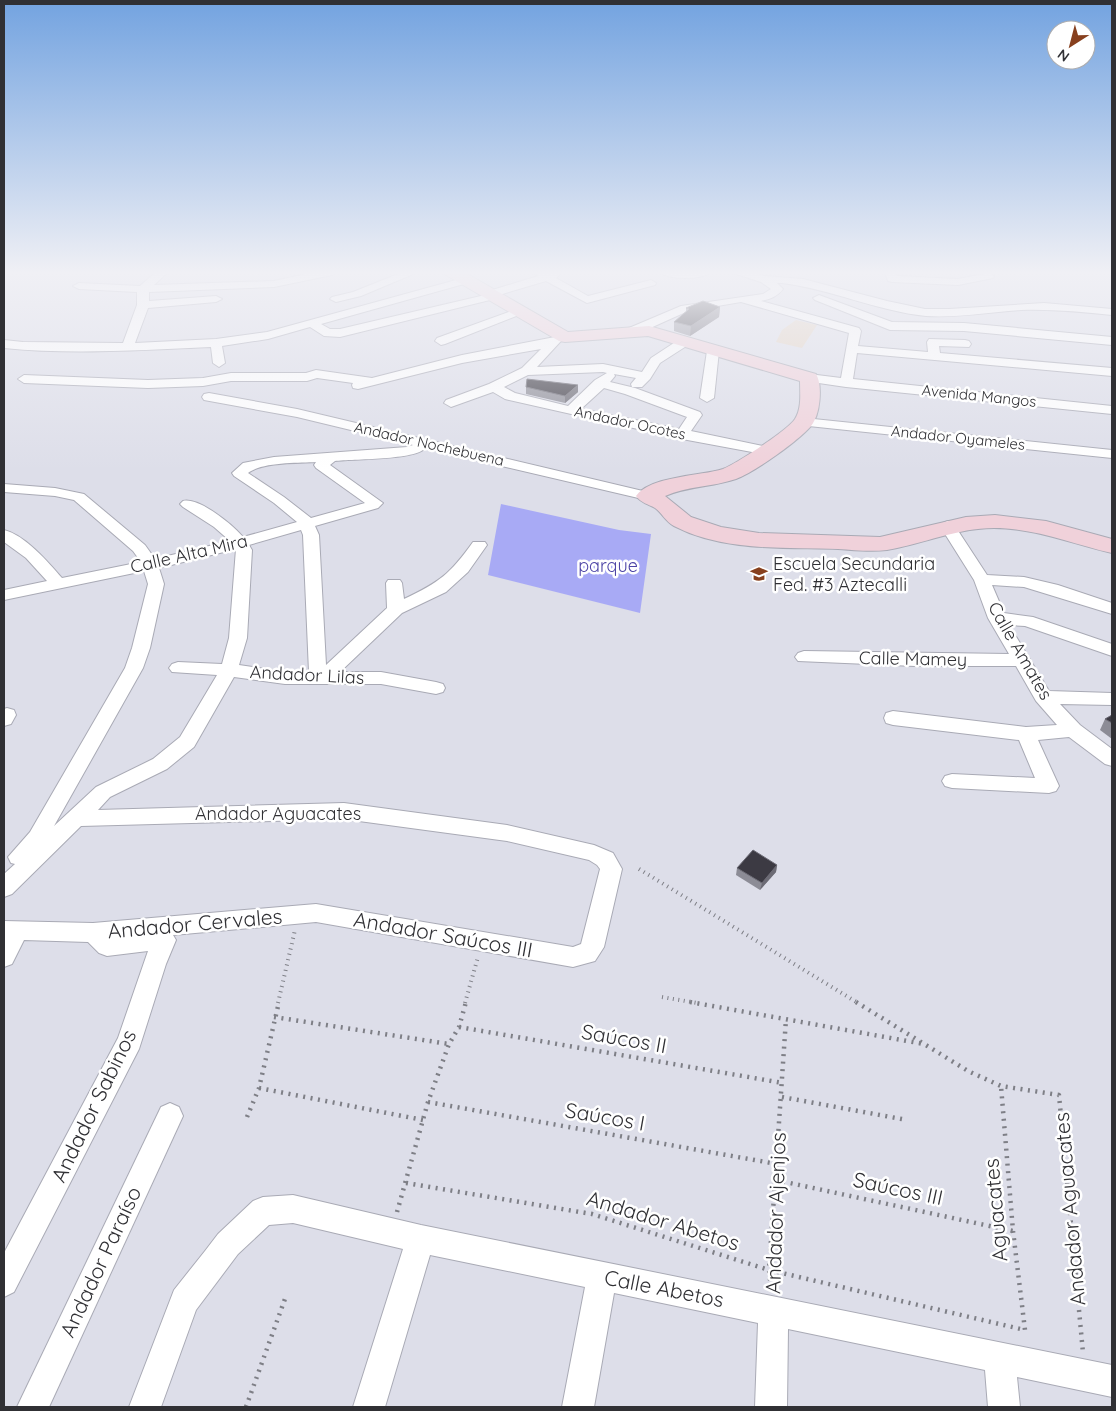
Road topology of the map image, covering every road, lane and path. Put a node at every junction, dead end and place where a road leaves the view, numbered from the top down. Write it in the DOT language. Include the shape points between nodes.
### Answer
graph roads {
  1 [pos="131,338"];
  2 [pos="249,338"];
  3 [pos="450,338"];
  4 [pos="555,338"];
  5 [pos="580,338"];
  6 [pos="671,338"];
  7 [pos="854,338"];
  8 [pos="965,338"];
  9 [pos="1005,338"];
  10 [pos="1060,338"];
  11 [pos="1078,338"];
  12 [pos="1090,339"];
  13 [pos="558,340"];
  14 [pos="441,341"];
  15 [pos="684,342"];
  16 [pos="216,343"];
  17 [pos="4,344"];
  18 [pos="965,344"];
  19 [pos="1111,345"];
  20 [pos="128,347"];
  21 [pos="852,349"];
  22 [pos="713,351"];
  23 [pos="934,356"];
  24 [pos="967,359"];
  25 [pos="219,363"];
  26 [pos="1010,363"];
  27 [pos="1069,368"];
  28 [pos="616,370"];
  29 [pos="526,371"];
  30 [pos="1112,372"];
  31 [pos="646,376"];
  32 [pos="809,378"];
  33 [pos="24,379"];
  34 [pos="370,381"];
  35 [pos="600,382"];
  36 [pos="846,383"];
  37 [pos="354,387"];
  38 [pos="494,387"];
  39 [pos="630,391"];
  40 [pos="209,396"];
  41 [pos="707,398"];
  42 [pos="451,403"];
  43 [pos="1112,410"];
  44 [pos="571,411"];
  45 [pos="804,422"];
  46 [pos="682,435"];
  47 [pos="421,443"];
  48 [pos="768,451"];
  49 [pos="1112,454"];
  50 [pos="331,457"];
  51 [pos="4,488"];
  52 [pos="657,501"];
  53 [pos="188,504"];
  54 [pos="306,522"];
  55 [pos="948,526"];
  56 [pos="4,535"];
  57 [pos="241,543"];
  58 [pos="479,545"];
  59 [pos="1112,546"];
  60 [pos="150,563"];
  61 [pos="982,580"];
  62 [pos="58,583"];
  63 [pos="394,583"];
  64 [pos="4,595"];
  65 [pos="396,609"];
  66 [pos="1112,609"];
  67 [pos="997,618"];
  68 [pos="1112,650"];
  69 [pos="804,657"];
  70 [pos="1021,660"];
  71 [pos="178,668"];
  72 [pos="229,670"];
  73 [pos="321,677"];
  74 [pos="436,688"];
  75 [pos="1043,697"];
  76 [pos="1112,699"];
  77 [pos="893,718"];
  78 [pos="1073,730"];
  79 [pos="1026,734"];
  80 [pos="1112,759"];
  81 [pos="952,781"];
  82 [pos="78,818"];
  83 [pos="18,858"];
  84 [pos="605,859"];
  85 [pos="639,869"];
  86 [pos="4,888"];
  87 [pos="298,915"];
  88 [pos="11,930"];
  89 [pos="92,932"];
  90 [pos="481,943"];
  91 [pos="587,954"];
  92 [pos="4,957"];
  93 [pos="662,997"];
  94 [pos="274,1017"];
  95 [pos="786,1019"];
  96 [pos="459,1027"];
  97 [pos="449,1044"];
  98 [pos="927,1044"];
  99 [pos="782,1083"];
  100 [pos="1001,1086"];
  101 [pos="259,1088"];
  102 [pos="782,1098"];
  103 [pos="428,1102"];
  104 [pos="170,1116"];
  105 [pos="247,1117"];
  106 [pos="423,1120"];
  107 [pos="907,1120"];
  108 [pos="777,1164"];
  109 [pos="776,1180"];
  110 [pos="406,1183"];
  111 [pos="1013,1231"];
  112 [pos="391,1232"];
  113 [pos="421,1239"];
  114 [pos="769,1270"];
  115 [pos="602,1277"];
  116 [pos="4,1282"];
  117 [pos="286,1296"];
  118 [pos="773,1311"];
  119 [pos="1025,1330"];
  120 [pos="1000,1359"];
  121 [pos="1099,1378"];
  122 [pos="33,1407"];
  123 [pos="145,1407"];
  124 [pos="246,1407"];
  125 [pos="369,1407"];
  126 [pos="578,1407"];
  127 [pos="771,1407"];
  128 [pos="1004,1407"];
  1 -- 20 [label="street"];
  2 -- 16 [label="street"];
  3 -- 14 [label="street"];
  4 -- 13 [label="main road"];
  5 -- 13 [label="main road"];
  6 -- 15 [label="main road"];
  7 -- 21 [label="street"];
  8 -- 18 [label="street"];
  9 -- 26 [label="street"];
  10 -- 27 [label="street"];
  11 -- 12 [label="street"];
  12 -- 19 [label="street"];
  13 -- 29 [label="street"];
  13 -- 34 [label="street"];
  15 -- 22 [label="main road"];
  15 -- 31 [label="street" via="655,362"];
  16 -- 20 [label="street"];
  16 -- 25 [label="street"];
  17 -- 20 [label="street"];
  18 -- 23 [label="street" via="933,342"];
  18 -- 24 [label="street"];
  21 -- 23 [label="street"];
  21 -- 36 [label="street"];
  22 -- 32 [label="main road"];
  22 -- 41 [label="street"];
  23 -- 24 [label="street"];
  24 -- 26 [label="street"];
  26 -- 27 [label="street"];
  27 -- 30 [label="street"];
  28 -- 29 [label="street"];
  28 -- 31 [label="street"];
  28 -- 35 [label="street"];
  29 -- 38 [label="street"];
  31 -- 39 [label="street"];
  32 -- 36 [label="street, Avenida Mangos"];
  32 -- 45 [label="main road" via="810,404"];
  33 -- 34 [label="street" via="148,384 316,374"];
  34 -- 37 [label="street"];
  35 -- 39 [label="street"];
  35 -- 44 [label="street"];
  36 -- 43 [label="street, Avenida Mangos"];
  38 -- 42 [label="street"];
  38 -- 44 [label="street, Andador Ocotes" via="510,396"];
  39 -- 46 [label="street" via="695,415"];
  40 -- 47 [label="street, Andador Nochebuena"];
  44 -- 46 [label="street, Andador Ocotes"];
  45 -- 48 [label="main road"];
  45 -- 49 [label="street, Andador Oyameles"];
  46 -- 48 [label="street, Andador Ocotes"];
  47 -- 50 [label="street" via="409,451"];
  47 -- 52 [label="street, Andador Nochebuena"];
  48 -- 52 [label="main road" via="729,474 669,486"];
  50 -- 54 [label="street, Calle Alta Mira" via="321,465 375,502"];
  50 -- 54 [label="street" via="274,461 248,466 239,473"];
  51 -- 60 [label="street" via="79,497 139,548"];
  52 -- 55 [label="main road" via="683,522 709,531 783,542 883,543"];
  53 -- 57 [label="street" via="216,521"];
  54 -- 57 [label="street, Calle Alta Mira"];
  54 -- 73 [label="street" via="311,534"];
  55 -- 59 [label="main road" via="980,522 1020,524 1062,531"];
  55 -- 61 [label="street, Calle Amates"];
  56 -- 62 [label="street" via="32,555"];
  57 -- 60 [label="street, Calle Alta Mira"];
  57 -- 72 [label="street" via="244,550 238,638"];
  58 -- 65 [label="street" via="462,568 440,588"];
  60 -- 62 [label="street, Calle Alta Mira"];
  60 -- 83 [label="street" via="156,584 134,668 37,838"];
  61 -- 66 [label="street" via="1024,582"];
  61 -- 67 [label="street, Calle Amates"];
  62 -- 64 [label="street, Calle Alta Mira"];
  63 -- 65 [label="street"];
  65 -- 73 [label="street"];
  67 -- 68 [label="street" via="1027,621"];
  67 -- 70 [label="street, Calle Amates"];
  69 -- 70 [label="street, Calle Mamey"];
  70 -- 75 [label="street, Calle Amates"];
  71 -- 72 [label="street, Andador Lilas"];
  72 -- 73 [label="street, Andador Lilas" via="285,678"];
  72 -- 82 [label="street" via="187,742 160,764 103,792"];
  73 -- 74 [label="street, Andador Lilas" via="381,678"];
  75 -- 76 [label="street"];
  75 -- 78 [label="street, Calle Amates"];
  77 -- 79 [label="street"];
  78 -- 79 [label="street"];
  78 -- 80 [label="street, Calle Amates"];
  79 -- 81 [label="street" via="1049,786"];
  82 -- 83 [label="street"];
  82 -- 84 [label="street, Andador Aguacates" via="344,811 507,833 594,852"];
  83 -- 86 [label="street"];
  84 -- 91 [label="street" via="611,869 592,946"];
  85 -- 98 [label="path, Andador Aguacates"];
  87 -- 89 [label="street, Andador Cervales"];
  87 -- 90 [label="street, Andador Saúcos III" via="316,914"];
  87 -- 94 [label="path, Andador Cervales"];
  88 -- 89 [label="street, Andador Cervales"];
  88 -- 92 [label="street"];
  89 -- 116 [label="street, Andador Sabinos" via="107,946 164,940 130,1041"];
  90 -- 91 [label="street, Andador Saúcos III" via="573,957"];
  90 -- 96 [label="path"];
  93 -- 95 [label="path"];
  94 -- 97 [label="path"];
  94 -- 101 [label="path, Andador Cervales"];
  95 -- 98 [label="path"];
  95 -- 99 [label="path, Andador Ajenjos"];
  96 -- 97 [label="path"];
  96 -- 99 [label="path, Saúcos II"];
  97 -- 103 [label="path"];
  98 -- 100 [label="path, Andador Aguacates" via="968,1071"];
  99 -- 102 [label="path, Andador Ajenjos"];
  100 -- 111 [label="path, Aguacates"];
  100 -- 121 [label="path, Andador Aguacates" via="1059,1095"];
  101 -- 105 [label="path, Andador Cervales"];
  101 -- 106 [label="path"];
  102 -- 107 [label="path"];
  102 -- 108 [label="path, Andador Ajenjos"];
  103 -- 106 [label="path"];
  103 -- 108 [label="path, Saúcos I"];
  104 -- 122 [label="street, Andador Paraíso"];
  106 -- 110 [label="path"];
  108 -- 109 [label="path, Andador Ajenjos"];
  109 -- 111 [label="path, Saúcos III"];
  109 -- 114 [label="path, Andador Ajenjos"];
  110 -- 112 [label="path"];
  110 -- 114 [label="path, Andador Abetos" via="592,1214"];
  111 -- 119 [label="path, Aguacates"];
  112 -- 113 [label="street, Calle Abetos"];
  112 -- 123 [label="street, Calle Abetos" via="293,1209 263,1211 228,1244 185,1301"];
  113 -- 115 [label="street, Calle Abetos"];
  113 -- 125 [label="street"];
  114 -- 118 [label="path, Andador Ajenjos"];
  114 -- 119 [label="path, Andador Abetos"];
  115 -- 118 [label="street, Calle Abetos"];
  115 -- 126 [label="street"];
  117 -- 124 [label="path"];
  118 -- 120 [label="street, Calle Abetos"];
  118 -- 127 [label="street, Andador Ajenjos"];
  120 -- 121 [label="street, Calle Abetos"];
  120 -- 128 [label="street"];
}
